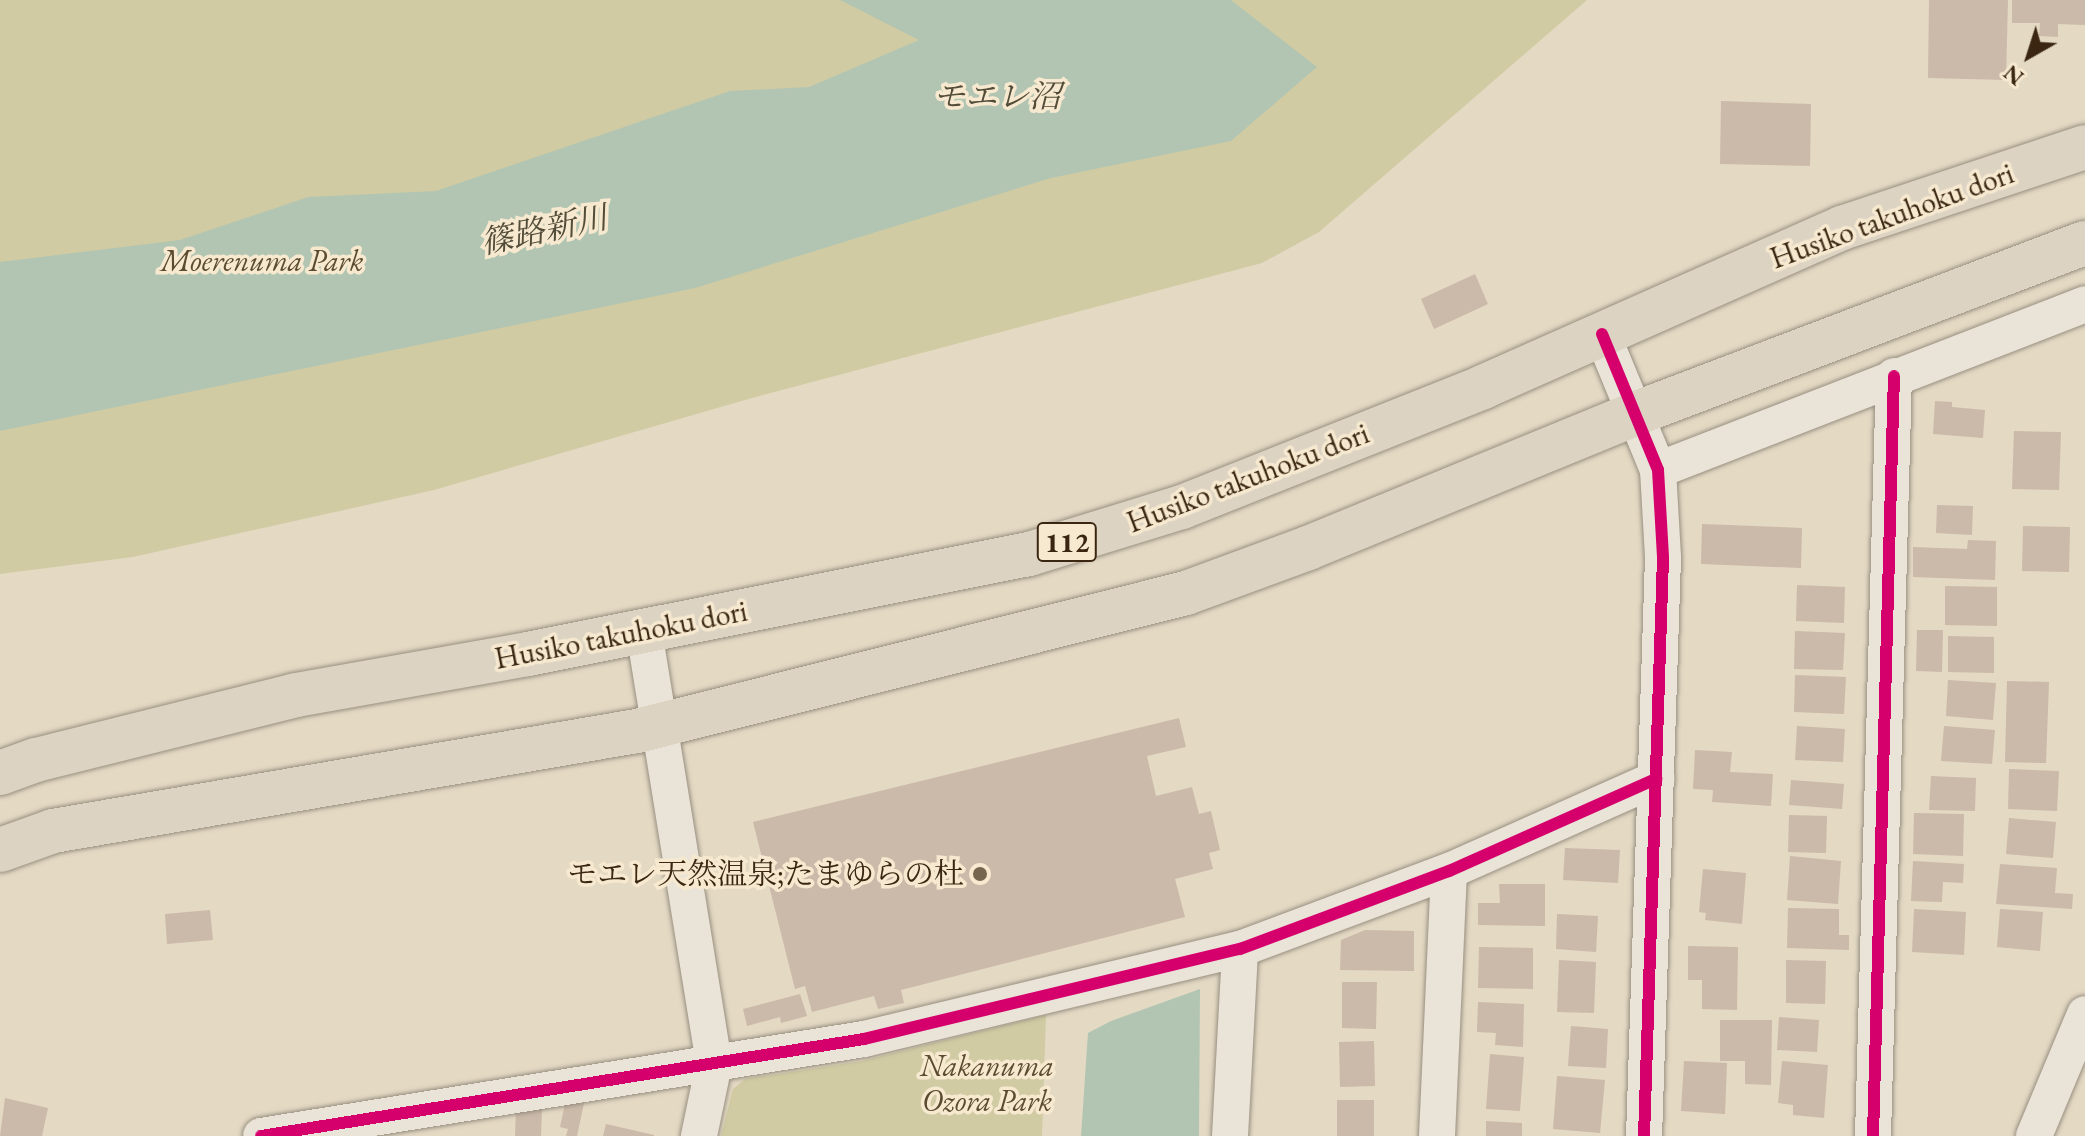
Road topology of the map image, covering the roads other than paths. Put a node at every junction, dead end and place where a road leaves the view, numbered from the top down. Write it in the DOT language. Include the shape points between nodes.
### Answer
graph roads {
  1 [pos="2085,147"];
  2 [pos="2085,243"];
  3 [pos="2085,304"];
  4 [pos="1602,334"];
  5 [pos="1894,376"];
  6 [pos="1637,413"];
  7 [pos="1658,470"];
  8 [pos="644,631"];
  9 [pos="659,725"];
  10 [pos="0,773"];
  11 [pos="1656,779"];
  12 [pos="0,850"];
  13 [pos="1449,871"];
  14 [pos="1240,949"];
  15 [pos="2085,1014"];
  16 [pos="714,1064"];
  17 [pos="261,1136"];
  18 [pos="699,1136"];
  19 [pos="1230,1136"];
  20 [pos="1437,1136"];
  21 [pos="1644,1136"];
  22 [pos="1873,1136"];
  23 [pos="2034,1136"];
  1 -- 4 [label="main road, Husiko takuhoku dori / 112" via="1842,228"];
  2 -- 6 [label="main road"];
  3 -- 5 [label="street"];
  4 -- 6 [label="street"];
  4 -- 8 [label="main road, Husiko takuhoku dori / 112" via="1182,507 1029,554"];
  5 -- 7 [label="street"];
  5 -- 22 [label="street"];
  6 -- 7 [label="street"];
  6 -- 9 [label="main road" via="1186,593"];
  7 -- 11 [label="street" via="1663,558"];
  8 -- 9 [label="street"];
  8 -- 10 [label="main road, Husiko takuhoku dori / 112" via="296,695"];
  9 -- 12 [label="main road" via="53,831"];
  9 -- 16 [label="street"];
  11 -- 13 [label="street"];
  11 -- 21 [label="street"];
  13 -- 14 [label="street"];
  13 -- 20 [label="street"];
  14 -- 16 [label="street" via="864,1039"];
  14 -- 19 [label="street"];
  15 -- 23 [label="street"];
  16 -- 17 [label="street"];
  16 -- 18 [label="street"];
}
